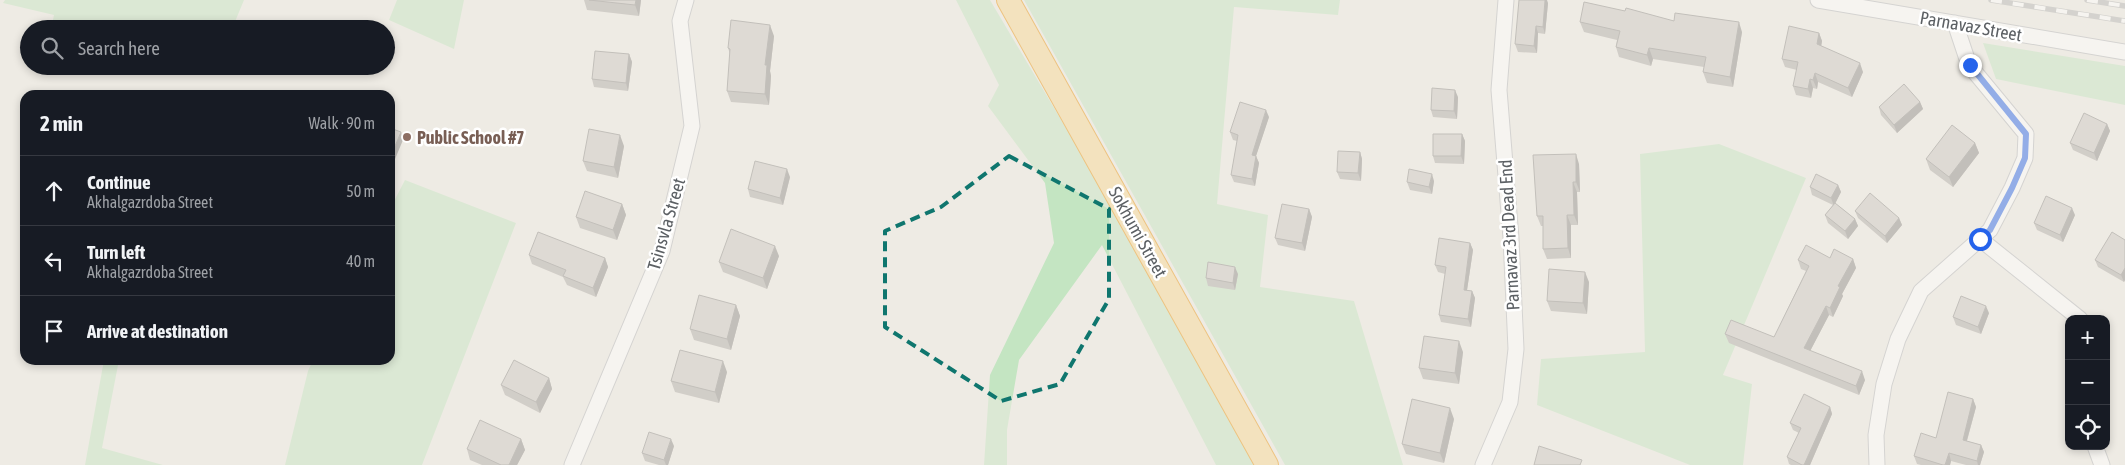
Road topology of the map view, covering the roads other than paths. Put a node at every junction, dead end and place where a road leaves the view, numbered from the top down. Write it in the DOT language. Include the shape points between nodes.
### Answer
graph roads {
  1 [pos="686,0"];
  2 [pos="1008,0"];
  3 [pos="1506,0"];
  4 [pos="1818,0"];
  5 [pos="1955,23"];
  6 [pos="2125,52"];
  7 [pos="1980,239"];
  8 [pos="2075,315"];
  9 [pos="2096,450"];
  10 [pos="572,465"];
  11 [pos="1267,465"];
  12 [pos="1483,465"];
  13 [pos="1877,465"];
  14 [pos="2102,465"];
  1 -- 10 [label="street, Tsinsvla Street" via="680,22 692,126 667,232 662,251"];
  2 -- 11 [label="highway, Sokhumi Street"];
  3 -- 12 [label="street, Parnavaz 3rd Dead End" via="1499,90 1516,349 1510,402"];
  4 -- 5 [label="street, Parnavaz Street"];
  5 -- 6 [label="street, Parnavaz Street"];
  5 -- 7 [label="street" via="1970,65 2026,134 2025,158 2012,188 1990,230"];
  7 -- 8 [label="street"];
  7 -- 13 [label="street" via="1921,291 1898,339 1884,384 1876,435"];
  9 -- 14 [label="street"];
}
